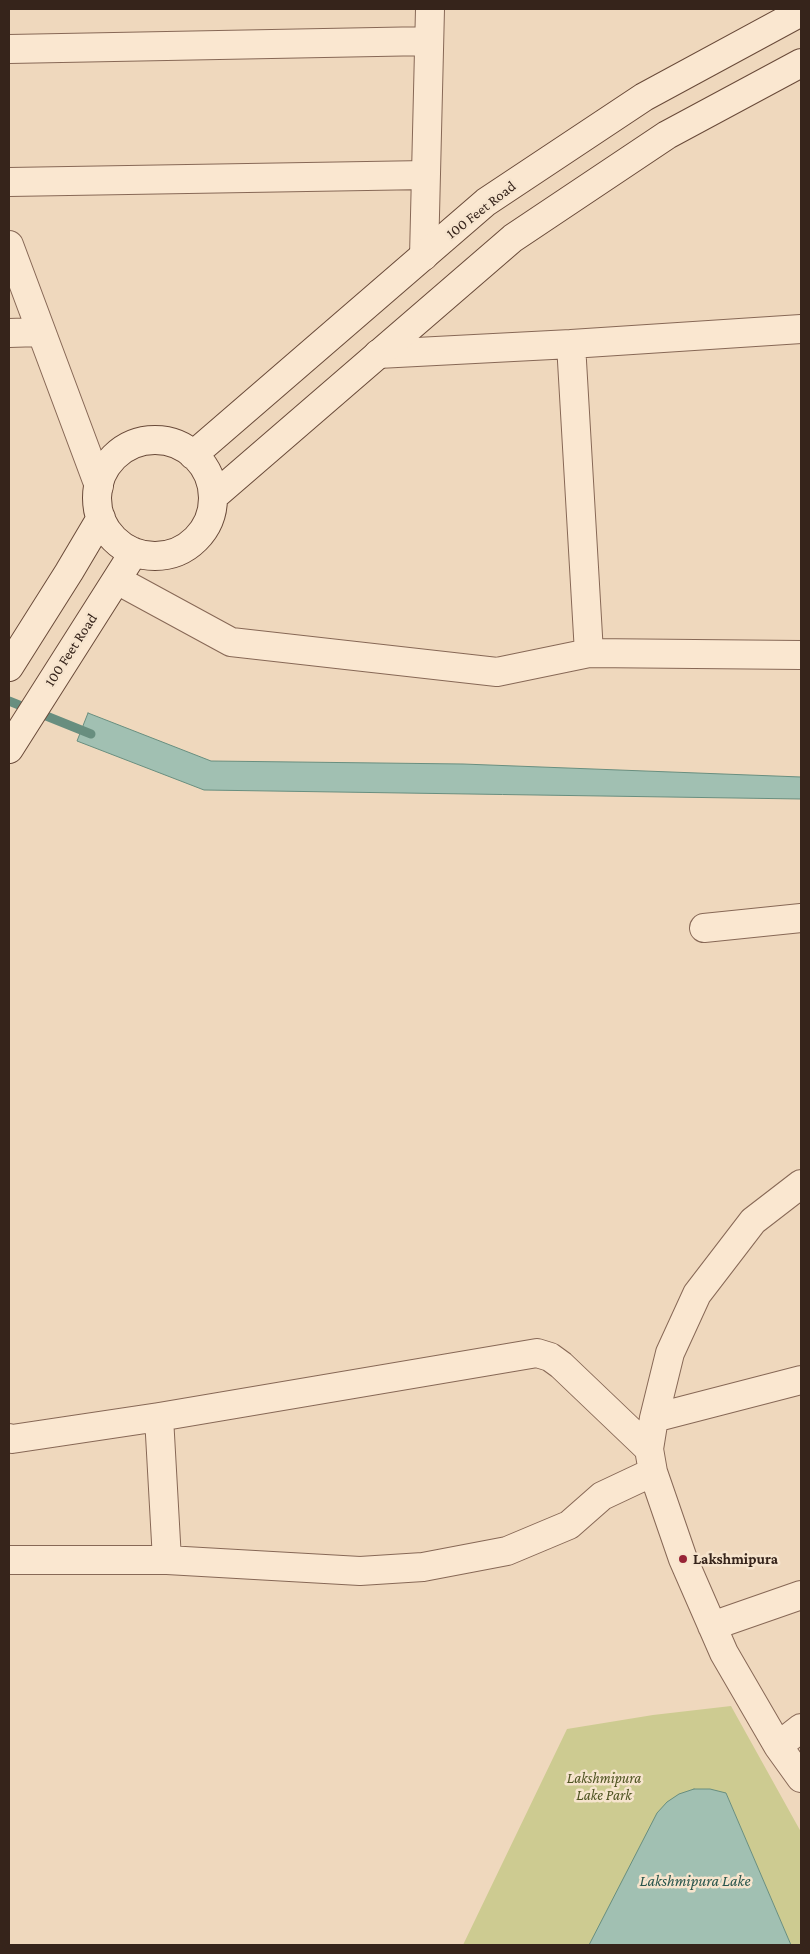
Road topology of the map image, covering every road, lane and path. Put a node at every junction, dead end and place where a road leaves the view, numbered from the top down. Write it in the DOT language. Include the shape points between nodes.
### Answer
graph roads {
  1 [pos="430,9"];
  2 [pos="801,12"];
  3 [pos="429,41"];
  4 [pos="9,49"];
  5 [pos="801,63"];
  6 [pos="426,175"];
  7 [pos="9,182"];
  8 [pos="9,246"];
  9 [pos="424,256"];
  10 [pos="801,329"];
  11 [pos="41,332"];
  12 [pos="9,333"];
  13 [pos="571,344"];
  14 [pos="378,354"];
  15 [pos="193,455"];
  16 [pos="99,486"];
  17 [pos="213,497"];
  18 [pos="101,518"];
  19 [pos="134,552"];
  20 [pos="117,580"];
  21 [pos="588,653"];
  22 [pos="801,655"];
  23 [pos="10,666"];
  24 [pos="9,749"];
  25 [pos="801,918"];
  26 [pos="704,928"];
  27 [pos="801,1184"];
  28 [pos="801,1380"];
  29 [pos="159,1417"];
  30 [pos="654,1418"];
  31 [pos="9,1438"];
  32 [pos="651,1460"];
  33 [pos="9,1560"];
  34 [pos="167,1560"];
  35 [pos="801,1595"];
  36 [pos="712,1626"];
  37 [pos="801,1728"];
  38 [pos="778,1746"];
  39 [pos="801,1778"];
  1 -- 3 [label="street"];
  2 -- 9 [label="street, 100 Feet Road" via="644,97 486,202"];
  3 -- 4 [label="street"];
  3 -- 6 [label="street"];
  5 -- 14 [label="street" via="667,135 513,238"];
  6 -- 7 [label="street"];
  6 -- 9 [label="street"];
  8 -- 11 [label="street"];
  9 -- 15 [label="street, 100 Feet Road"];
  10 -- 13 [label="street"];
  11 -- 12 [label="street"];
  11 -- 16 [label="street"];
  13 -- 14 [label="street"];
  13 -- 21 [label="street"];
  14 -- 17 [label="street"];
  15 -- 16 [label="street" via="173,443 141,442 113,458"];
  15 -- 17 [label="street" via="210,478"];
  16 -- 18 [label="street"];
  17 -- 19 [label="street" via="206,527 182,550 150,556"];
  18 -- 19 [label="street" via="119,544"];
  18 -- 23 [label="street"];
  19 -- 20 [label="street, 100 Feet Road"];
  20 -- 21 [label="street" via="231,642 497,672"];
  20 -- 24 [label="street, 100 Feet Road"];
  21 -- 22 [label="street"];
  25 -- 26 [label="street"];
  27 -- 30 [label="street" via="753,1221 697,1294 670,1352"];
  28 -- 30 [label="street"];
  29 -- 31 [label="street"];
  29 -- 32 [label="street" via="537,1354 550,1357 561,1365"];
  29 -- 34 [label="street"];
  30 -- 32 [label="street"];
  32 -- 34 [label="street" via="569,1525 507,1551 423,1567 360,1571"];
  32 -- 36 [label="street" via="682,1559"];
  33 -- 34 [label="street"];
  35 -- 36 [label="street"];
  36 -- 38 [label="street"];
  37 -- 38 [label="street"];
  38 -- 39 [label="street"];
}
